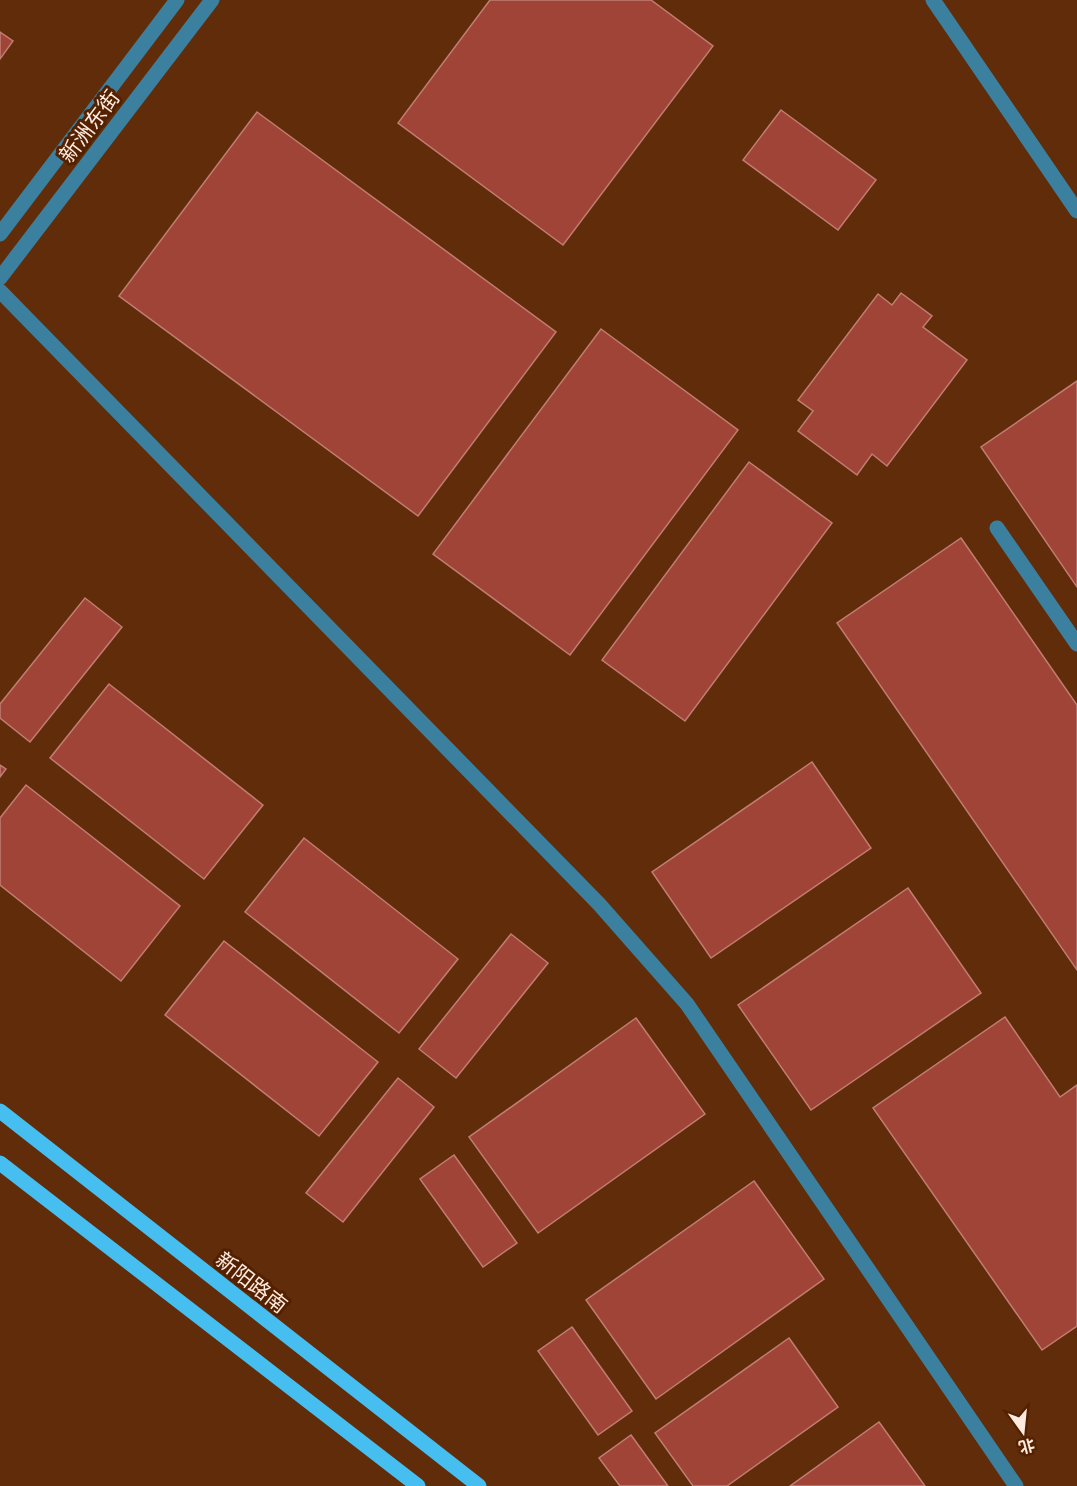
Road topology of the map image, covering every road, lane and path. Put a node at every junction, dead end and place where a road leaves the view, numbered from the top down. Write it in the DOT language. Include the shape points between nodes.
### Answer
graph roads {
  1 [pos="177,0"];
  2 [pos="212,0"];
  3 [pos="933,0"];
  4 [pos="1077,210"];
  5 [pos="0,234"];
  6 [pos="0,278"];
  7 [pos="0,291"];
  8 [pos="996,528"];
  9 [pos="1077,644"];
  10 [pos="0,1111"];
  11 [pos="0,1162"];
  12 [pos="418,1486"];
  13 [pos="479,1486"];
  14 [pos="1016,1486"];
  1 -- 5 [label="street, 新洲东街"];
  2 -- 6 [label="street, 新洲东街"];
  3 -- 4 [label="street"];
  7 -- 14 [label="street" via="599,904 687,1004"];
  8 -- 9 [label="street"];
  10 -- 13 [label="main road, 新阳路南"];
  11 -- 12 [label="main road"];
}
